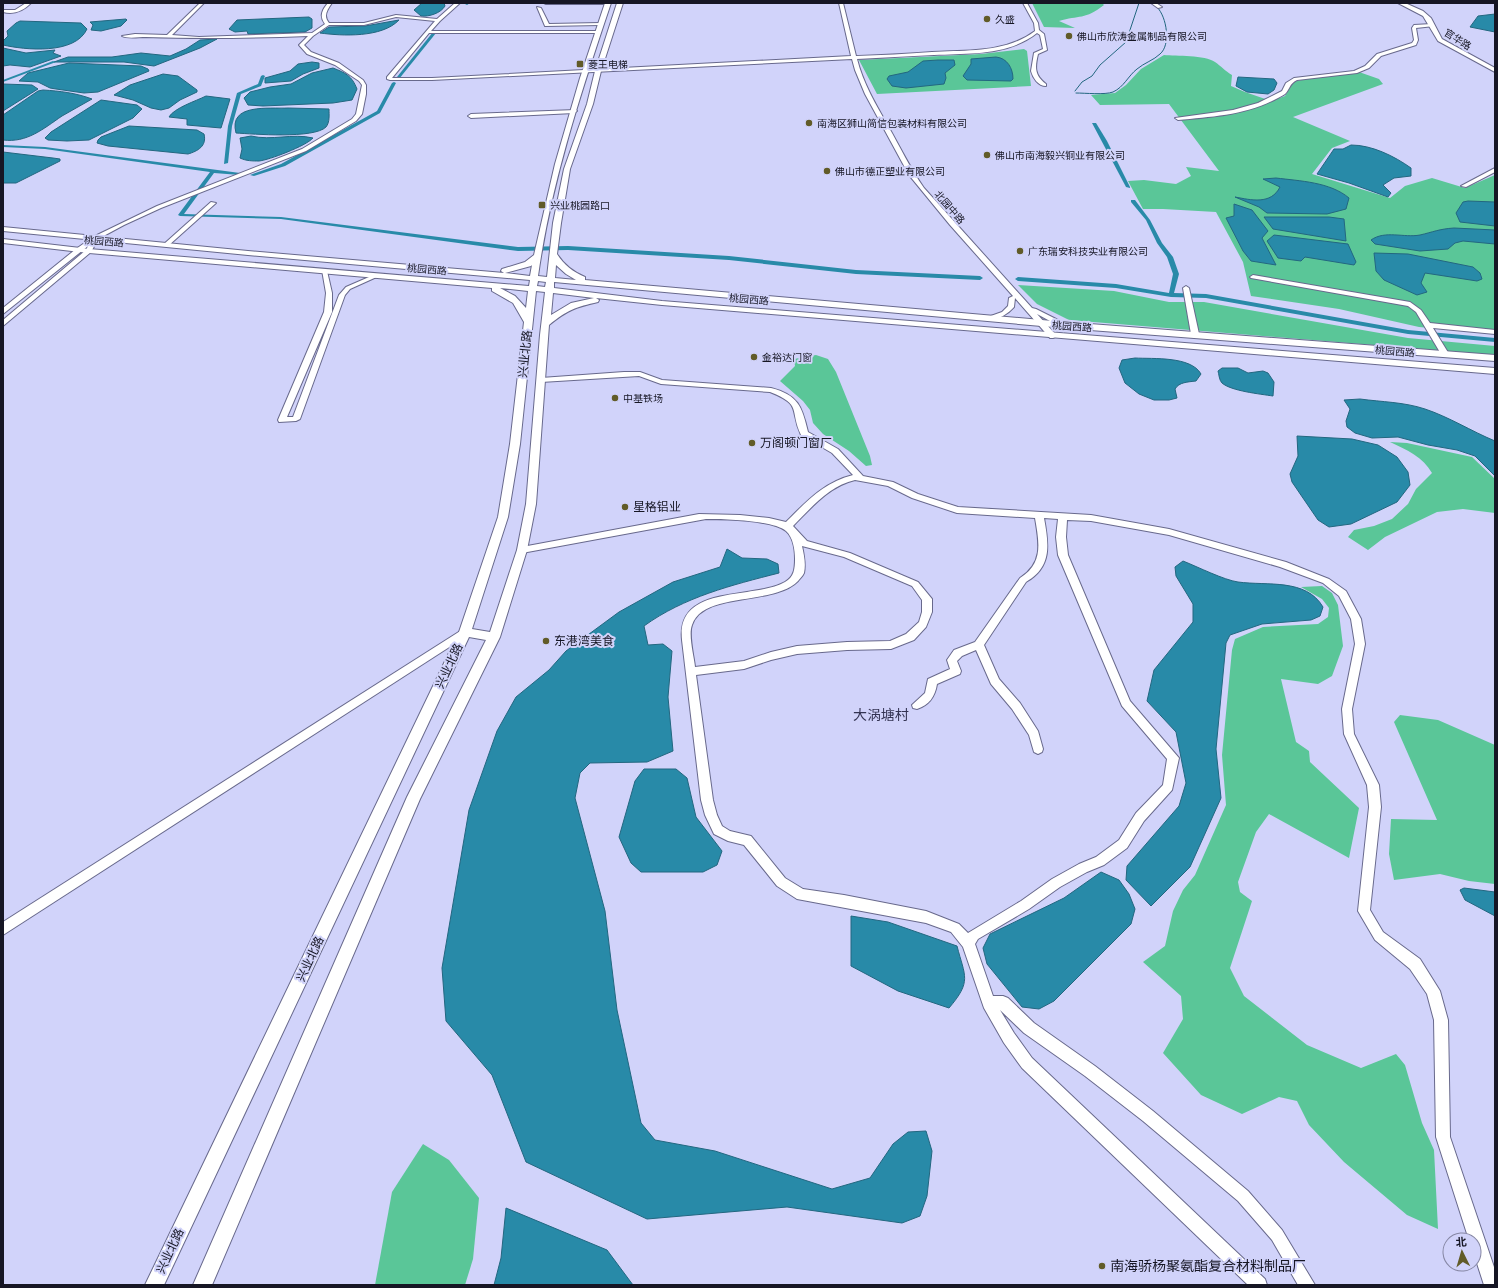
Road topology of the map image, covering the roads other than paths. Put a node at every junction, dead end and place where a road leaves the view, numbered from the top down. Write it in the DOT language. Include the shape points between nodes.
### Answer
graph roads {
  1 [pos="29,3"];
  2 [pos="202,3"];
  3 [pos="330,3"];
  4 [pos="458,3"];
  5 [pos="546,3"];
  6 [pos="592,3"];
  7 [pos="608,3"];
  8 [pos="620,3"];
  9 [pos="837,3"];
  10 [pos="841,3"];
  11 [pos="1025,3"];
  12 [pos="1153,3"];
  13 [pos="1401,3"];
  14 [pos="6,5"];
  15 [pos="1160,7"];
  16 [pos="540,8"];
  17 [pos="3,10"];
  18 [pos="438,20"];
  19 [pos="328,24"];
  20 [pos="601,24"];
  21 [pos="1432,25"];
  22 [pos="1037,31"];
  23 [pos="427,32"];
  24 [pos="598,32"];
  25 [pos="312,34"];
  26 [pos="124,36"];
  27 [pos="168,37"];
  28 [pos="851,58"];
  29 [pos="598,70"];
  30 [pos="1495,70"];
  31 [pos="585,71"];
  32 [pos="1044,85"];
  33 [pos="574,111"];
  34 [pos="471,116"];
  35 [pos="1178,118"];
  36 [pos="1495,170"];
  37 [pos="1464,186"];
  38 [pos="213,203"];
  39 [pos="3,229"];
  40 [pos="95,238"];
  41 [pos="3,241"];
  42 [pos="166,245"];
  43 [pos="554,249"];
  44 [pos="78,250"];
  45 [pos="89,251"];
  46 [pos="538,256"];
  47 [pos="324,271"];
  48 [pos="492,273"];
  49 [pos="378,275"];
  50 [pos="1253,277"];
  51 [pos="592,282"];
  52 [pos="534,283"];
  53 [pos="550,284"];
  54 [pos="487,285"];
  55 [pos="1186,288"];
  56 [pos="1012,298"];
  57 [pos="621,299"];
  58 [pos="1024,303"];
  59 [pos="3,312"];
  60 [pos="6,318"];
  61 [pos="990,318"];
  62 [pos="528,322"];
  63 [pos="1037,322"];
  64 [pos="3,324"];
  65 [pos="545,324"];
  66 [pos="1064,325"];
  67 [pos="1428,325"];
  68 [pos="1495,332"];
  69 [pos="1195,334"];
  70 [pos="1044,335"];
  71 [pos="1053,336"];
  72 [pos="1446,354"];
  73 [pos="1495,358"];
  74 [pos="1495,371"];
  75 [pos="541,380"];
  76 [pos="860,478"];
  77 [pos="1039,516"];
  78 [pos="1063,517"];
  79 [pos="792,531"];
  80 [pos="522,550"];
  81 [pos="465,632"];
  82 [pos="494,637"];
  83 [pos="978,645"];
  84 [pos="691,672"];
  85 [pos="917,705"];
  86 [pos="1038,749"];
  87 [pos="3,928"];
  88 [pos="968,943"];
  89 [pos="990,1003"];
  90 [pos="154,1285"];
  91 [pos="202,1285"];
  92 [pos="1259,1285"];
  93 [pos="1306,1285"];
  94 [pos="1492,1285"];
  1 -- 17 [label="street" via="17,11"];
  2 -- 27 [label="street"];
  3 -- 19 [label="street" via="323,15"];
  4 -- 18 [label="street"];
  5 -- 6 [label="street"];
  6 -- 7 [label="street"];
  7 -- 20 [label="main road, 兴业北路"];
  8 -- 29 [label="main road, 兴业北路"];
  9 -- 28 [label="street, 北园中路"];
  10 -- 28 [label="street, 北园中路"];
  11 -- 22 [label="street" via="1036,23"];
  12 -- 15 [label="street"];
  13 -- 21 [label="main road, 官华路" via="1424,14"];
  14 -- 17 [label="street"];
  16 -- 20 [label="street" via="547,25"];
  18 -- 19 [label="street" via="396,16 364,24"];
  18 -- 23 [label="street"];
  19 -- 25 [label="street"];
  20 -- 24 [label="main road, 兴业北路"];
  21 -- 30 [label="main road, 官华路" via="1435,35 1440,40"];
  21 -- 35 [label="street" via="1416,26 1414,44 1379,55 1367,67 1354,72 1290,81 1284,92 1256,106"];
  22 -- 28 [label="street" via="1021,43 1000,49"];
  22 -- 32 [label="street" via="1042,34 1045,50 1036,53 1032,69 1033,74"];
  23 -- 24 [label="street"];
  23 -- 31 [label="street" via="390,79"];
  24 -- 31 [label="main road, 兴业北路"];
  25 -- 27 [label="street"];
  25 -- 40 [label="street" via="301,45 309,53 337,64 361,80 364,85 359,114 354,120 304,150 183,198"];
  26 -- 27 [label="street"];
  28 -- 29 [label="street"];
  28 -- 56 [label="street, 北园中路" via="864,97 918,190"];
  28 -- 58 [label="street, 北园中路" via="912,175"];
  29 -- 31 [label="street"];
  29 -- 43 [label="main road, 兴业北路" via="590,104 567,169"];
  31 -- 33 [label="main road, 兴业北路"];
  33 -- 34 [label="street"];
  33 -- 46 [label="main road, 兴业北路" via="558,164"];
  36 -- 37 [label="street"];
  38 -- 42 [label="street"];
  39 -- 40 [label="main road, 桃园西路"];
  40 -- 42 [label="main road, 桃园西路"];
  40 -- 44 [label="street"];
  40 -- 45 [label="street"];
  41 -- 44 [label="main road, 桃园西路"];
  42 -- 48 [label="main road, 桃园西路"];
  43 -- 51 [label="main road" via="558,263 568,272"];
  43 -- 53 [label="main road, 兴业北路"];
  44 -- 45 [label="main road, 桃园西路"];
  44 -- 59 [label="street"];
  45 -- 47 [label="main road, 桃园西路"];
  45 -- 60 [label="street"];
  46 -- 48 [label="main road" via="528,264 515,269"];
  46 -- 52 [label="main road, 兴业北路"];
  47 -- 49 [label="main road, 桃园西路"];
  47 -- 49 [label="street" via="329,293 328,312 282,420 296,419 342,295 348,288"];
  48 -- 52 [label="main road, 桃园西路"];
  49 -- 54 [label="main road, 桃园西路"];
  50 -- 67 [label="street" via="1410,304"];
  51 -- 53 [label="main road, 桃园西路"];
  51 -- 61 [label="main road, 桃园西路"];
  52 -- 53 [label="main road, 桃园西路"];
  52 -- 53 [label="main road, 桃园西路"];
  52 -- 54 [label="main road, 桃园西路"];
  52 -- 62 [label="main road, 兴业北路"];
  53 -- 57 [label="main road, 桃园西路"];
  53 -- 65 [label="main road, 兴业北路"];
  54 -- 62 [label="main road" via="513,297"];
  55 -- 69 [label="street"];
  56 -- 61 [label="street" via="1011,307"];
  56 -- 63 [label="street, 北园中路"];
  57 -- 65 [label="main road" via="581,302 560,311"];
  57 -- 70 [label="main road, 桃园西路"];
  58 -- 63 [label="street, 北园中路"];
  58 -- 66 [label="street"];
  60 -- 64 [label="street"];
  61 -- 63 [label="main road, 桃园西路"];
  62 -- 81 [label="main road, 兴业北路" via="515,444 503,517"];
  63 -- 66 [label="main road, 桃园西路"];
  63 -- 70 [label="street, 北园中路"];
  63 -- 71 [label="street, 北园中路"];
  65 -- 75 [label="main road, 兴业北路"];
  66 -- 69 [label="main road, 桃园西路"];
  67 -- 68 [label="street"];
  67 -- 72 [label="street"];
  69 -- 72 [label="main road, 桃园西路"];
  70 -- 71 [label="main road, 桃园西路"];
  71 -- 74 [label="main road, 桃园西路"];
  72 -- 73 [label="main road, 桃园西路"];
  75 -- 76 [label="street" via="640,374 661,382 771,390 787,395 799,408 804,433 825,443 840,455"];
  75 -- 80 [label="main road, 兴业北路" via="531,504"];
  76 -- 77 [label="street" via="890,484 957,510"];
  76 -- 79 [label="street" via="843,480 816,497"];
  77 -- 78 [label="street"];
  77 -- 83 [label="street" via="1044,555 1032,576 1023,580"];
  78 -- 88 [label="street" via="1063,555 1126,703 1173,758 1168,787 1140,817 1123,844 1100,861 1056,883 974,936"];
  78 -- 94 [label="street" via="1091,518 1184,537 1283,564 1326,581 1343,594 1356,619 1360,644 1347,709 1349,734 1373,785 1375,807 1364,911 1379,936 1415,964 1433,991 1441,1020 1443,1138"];
  79 -- 80 [label="street" via="754,519 711,516"];
  79 -- 84 [label="street" via="800,561 798,575 790,582 775,591 717,600 700,606 690,615 686,624"];
  79 -- 84 [label="street" via="804,543 847,555 915,584 927,599 927,612 923,624 910,637 891,645 797,650 744,664"];
  80 -- 82 [label="main road, 兴业北路"];
  81 -- 82 [label="main road"];
  81 -- 87 [label="street"];
  81 -- 90 [label="main road, 兴业北路"];
  82 -- 91 [label="main road, 兴业北路" via="414,797"];
  83 -- 85 [label="street" via="958,653 952,660 956,671 932,682 931,692 925,701"];
  83 -- 86 [label="street" via="995,681 1016,706 1034,734"];
  84 -- 88 [label="street" via="707,800 718,830 728,836 747,840 781,882 801,895 926,917 955,928"];
  88 -- 89 [label="street"];
  89 -- 92 [label="street" via="1009,1038 1027,1063"];
  89 -- 93 [label="street" via="1003,1003 1029,1028 1148,1116 1243,1196 1277,1235"];
}
